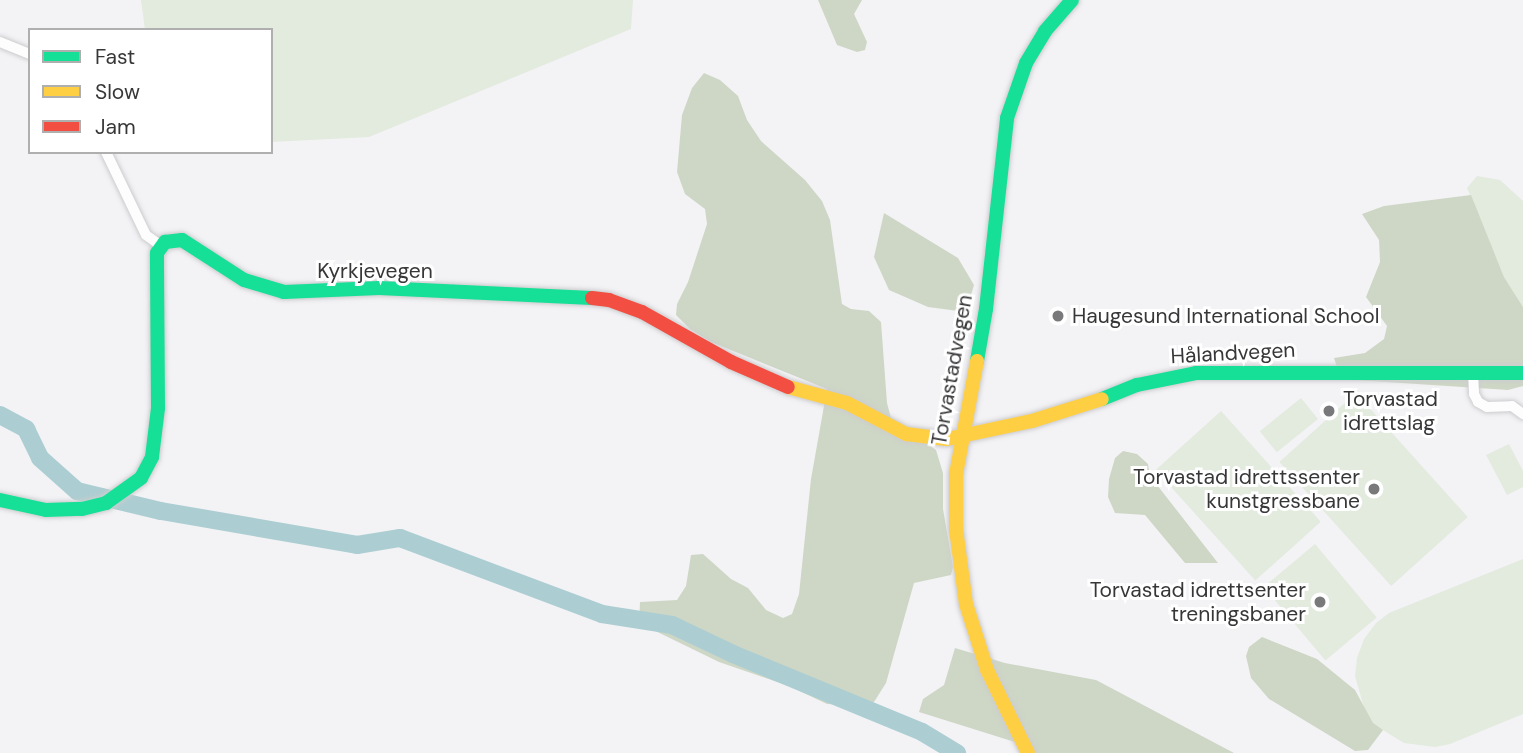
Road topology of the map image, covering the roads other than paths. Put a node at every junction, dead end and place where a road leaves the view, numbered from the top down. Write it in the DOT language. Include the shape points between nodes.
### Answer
graph roads {
  1 [pos="1072,0"];
  2 [pos="0,42"];
  3 [pos="28,53"];
  4 [pos="107,154"];
  5 [pos="161,246"];
  6 [pos="1473,373"];
  7 [pos="1523,373"];
  8 [pos="1523,414"];
  9 [pos="961,435"];
  10 [pos="0,500"];
  11 [pos="1028,753"];
  1 -- 9 [label="main road, Torvastadvegen" via="1045,31 1026,63 1007,118 987,298"];
  2 -- 3 [label="street"];
  4 -- 5 [label="street" via="146,235"];
  5 -- 9 [label="main road, Kyrkjevegen" via="182,240 244,280 284,292 379,288 609,300 642,312 772,382 846,403 906,435 939,439"];
  5 -- 10 [label="main road" via="155,272 158,419 152,457 141,478 106,503 82,509 46,510"];
  6 -- 7 [label="main road, Hålandvegen"];
  6 -- 8 [label="street" via="1478,402 1489,408 1512,406"];
  6 -- 9 [label="main road, Hålandvegen" via="1178,374 1048,418"];
  9 -- 11 [label="main road, Torvastadvegen" via="956,516 963,586 987,670"];
}
